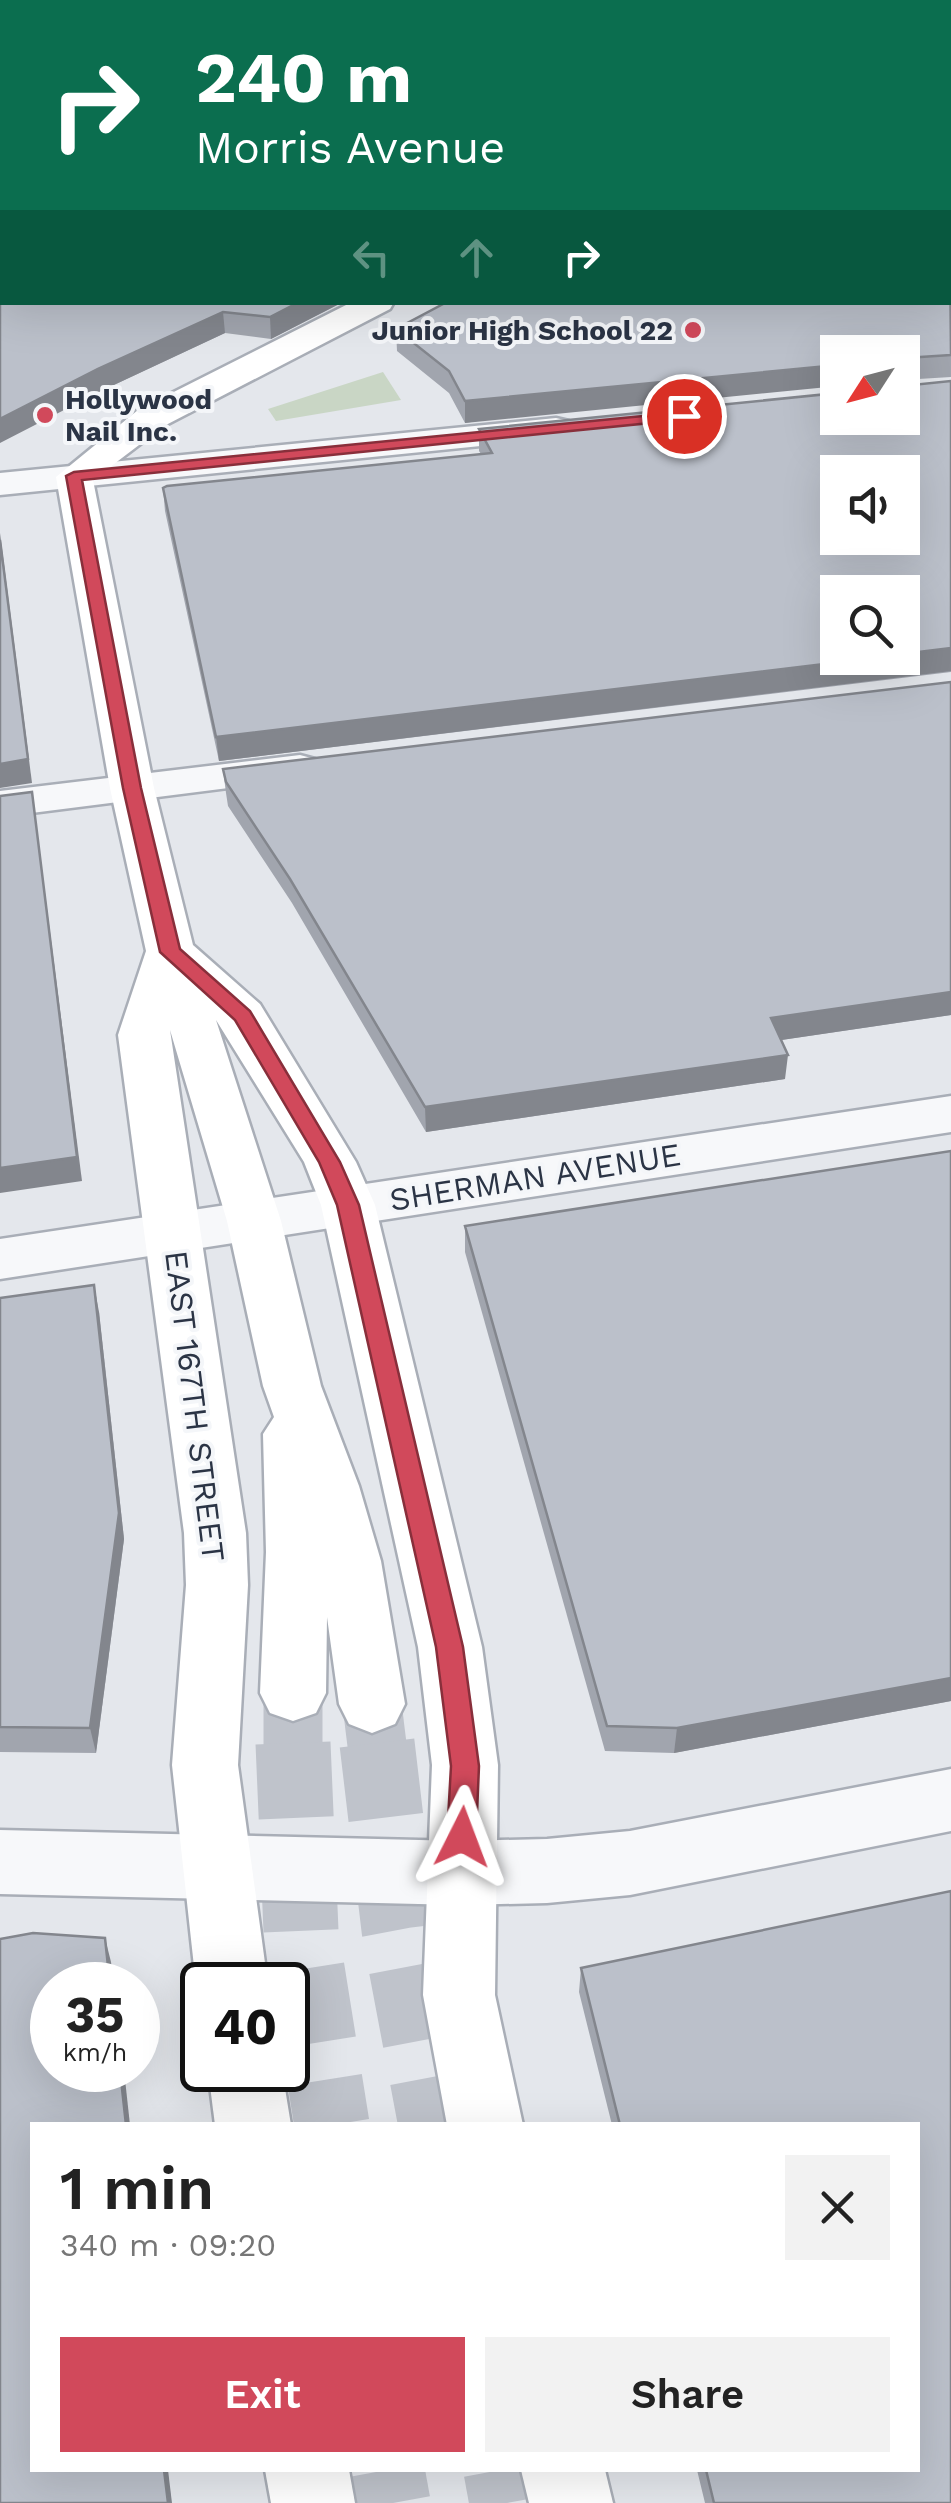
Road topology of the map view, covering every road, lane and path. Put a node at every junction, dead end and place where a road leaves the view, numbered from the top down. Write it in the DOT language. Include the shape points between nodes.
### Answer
graph roads {
  1 [pos="372,305"];
  2 [pos="581,426"];
  3 [pos="74,476"];
  4 [pos="0,484"];
  5 [pos="336,764"];
  6 [pos="132,788"];
  7 [pos="0,804"];
  8 [pos="170,952"];
  9 [pos="951,1114"];
  10 [pos="348,1205"];
  11 [pos="254,1221"];
  12 [pos="174,1233"];
  13 [pos="0,1259"];
  14 [pos="292,1386"];
  15 [pos="294,1693"];
  16 [pos="372,1704"];
  17 [pos="951,1800"];
  18 [pos="0,1862"];
  19 [pos="215,1866"];
  20 [pos="460,1873"];
  21 [pos="229,1962"];
  22 [pos="248,2092"];
  23 [pos="253,2122"];
  24 [pos="484,2122"];
  25 [pos="307,2472"];
  26 [pos="563,2472"];
  27 [pos="312,2503"];
  28 [pos="571,2503"];
  1 -- 3 [label="street" via="151,418"];
  2 -- 3 [label="street"];
  3 -- 4 [label="street"];
  3 -- 6 [label="street"];
  5 -- 6 [label="street"];
  6 -- 7 [label="street"];
  6 -- 8 [label="street"];
  8 -- 10 [label="street" via="242,1016 330,1162"];
  8 -- 11 [label="street"];
  8 -- 12 [label="street, EAST 167TH STREET" via="143,1035"];
  9 -- 10 [label="street, SHERMAN AVENUE"];
  10 -- 11 [label="street, SHERMAN AVENUE"];
  10 -- 20 [label="street" via="459,1701 465,1766"];
  11 -- 12 [label="street, SHERMAN AVENUE"];
  11 -- 14 [label="street"];
  12 -- 13 [label="street, SHERMAN AVENUE"];
  12 -- 19 [label="street, EAST 167TH STREET" via="215,1533 205,1765"];
  14 -- 15 [label="street"];
  14 -- 16 [label="street" via="350,1561"];
  17 -- 20 [label="street" via="630,1863"];
  18 -- 19 [label="street"];
  19 -- 20 [label="street"];
  19 -- 21 [label="street, EAST 167TH STREET"];
  20 -- 24 [label="street" via="459,1995"];
  22 -- 23 [label="street"];
  25 -- 27 [label="street"];
  26 -- 28 [label="street"];
}
